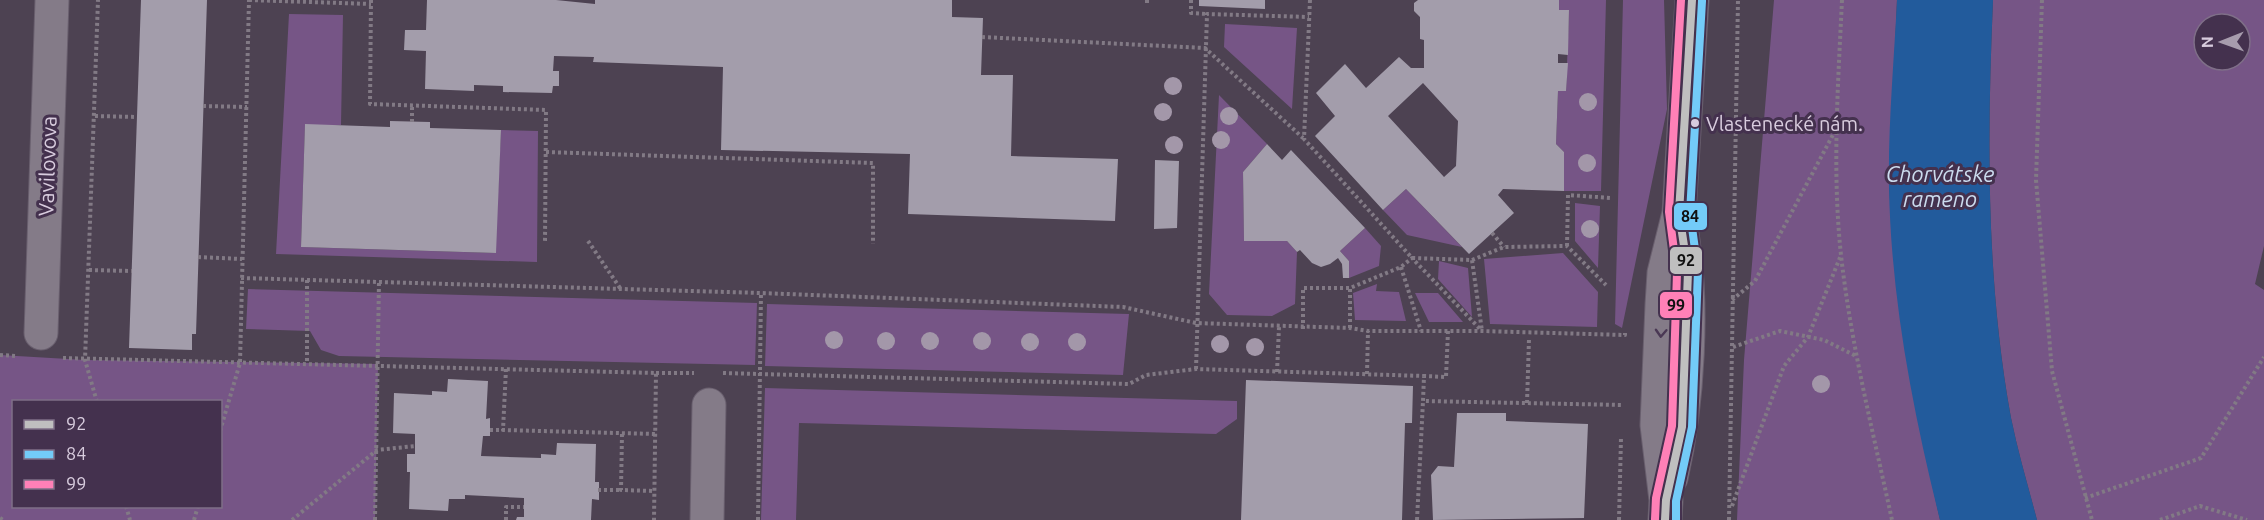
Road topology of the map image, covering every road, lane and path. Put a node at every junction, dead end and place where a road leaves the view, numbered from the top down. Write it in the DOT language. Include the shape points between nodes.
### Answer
graph roads {
  1 [pos="52,0"];
  2 [pos="98,0"];
  3 [pos="249,0"];
  4 [pos="1191,0"];
  5 [pos="1310,0"];
  6 [pos="1692,0"];
  7 [pos="1738,0"];
  8 [pos="1842,0"];
  9 [pos="2042,0"];
  10 [pos="371,2"];
  11 [pos="1207,14"];
  12 [pos="1309,17"];
  13 [pos="982,37"];
  14 [pos="1205,48"];
  15 [pos="412,105"];
  16 [pos="203,106"];
  17 [pos="246,106"];
  18 [pos="94,116"];
  19 [pos="137,117"];
  20 [pos="412,122"];
  21 [pos="1836,129"];
  22 [pos="1304,139"];
  23 [pos="546,152"];
  24 [pos="1611,198"];
  25 [pos="1492,233"];
  26 [pos="545,241"];
  27 [pos="588,241"];
  28 [pos="873,244"];
  29 [pos="1567,246"];
  30 [pos="1504,247"];
  31 [pos="1841,254"];
  32 [pos="198,257"];
  33 [pos="1412,258"];
  34 [pos="242,259"];
  35 [pos="1472,260"];
  36 [pos="1401,267"];
  37 [pos="89,270"];
  38 [pos="132,271"];
  39 [pos="241,278"];
  40 [pos="307,280"];
  41 [pos="379,281"];
  42 [pos="1606,285"];
  43 [pos="1350,288"];
  44 [pos="621,289"];
  45 [pos="760,293"];
  46 [pos="1732,300"];
  47 [pos="1196,323"];
  48 [pos="1625,325"];
  49 [pos="1279,327"];
  50 [pos="1350,328"];
  51 [pos="1303,329"];
  52 [pos="1368,331"];
  53 [pos="1421,331"];
  54 [pos="1448,331"];
  55 [pos="1482,331"];
  56 [pos="1808,337"];
  57 [pos="1529,339"];
  58 [pos="1733,347"];
  59 [pos="39,349"];
  60 [pos="0,355"];
  61 [pos="1856,356"];
  62 [pos="2264,357"];
  63 [pos="85,360"];
  64 [pos="240,363"];
  65 [pos="307,364"];
  66 [pos="378,364"];
  67 [pos="506,369"];
  68 [pos="1196,369"];
  69 [pos="1277,372"];
  70 [pos="656,373"];
  71 [pos="702,373"];
  72 [pos="760,373"];
  73 [pos="1366,374"];
  74 [pos="1424,376"];
  75 [pos="712,389"];
  76 [pos="96,400"];
  77 [pos="1423,401"];
  78 [pos="1527,403"];
  79 [pos="1622,405"];
  80 [pos="222,424"];
  81 [pos="490,430"];
  82 [pos="503,430"];
  83 [pos="622,434"];
  84 [pos="655,434"];
  85 [pos="414,446"];
  86 [pos="377,450"];
  87 [pos="598,490"];
  88 [pos="621,490"];
  89 [pos="654,491"];
  90 [pos="2085,498"];
  91 [pos="524,507"];
  92 [pos="1666,510"];
  93 [pos="1730,511"];
  94 [pos="292,520"];
  95 [pos="375,520"];
  96 [pos="506,520"];
  97 [pos="654,520"];
  98 [pos="707,520"];
  99 [pos="758,520"];
  100 [pos="1417,520"];
  101 [pos="1730,520"];
  102 [pos="1892,520"];
  103 [pos="2092,520"];
  104 [pos="2160,520"];
  105 [pos="2247,520"];
  1 -- 59 [label="street, Vavilovova"];
  2 -- 18 [label="path"];
  3 -- 10 [label="path"];
  3 -- 17 [label="path"];
  4 -- 11 [label="path" via="1191,13"];
  5 -- 12 [label="path"];
  6 -- 92 [label="street" via="1678,213 1688,272 1682,427"];
  7 -- 46 [label="path"];
  8 -- 21 [label="path"];
  9 -- 90 [label="path" via="2036,180 2050,359"];
  10 -- 15 [label="path" via="370,104"];
  11 -- 12 [label="path"];
  11 -- 14 [label="path"];
  12 -- 22 [label="path"];
  13 -- 14 [label="path"];
  14 -- 22 [label="path"];
  14 -- 47 [label="path"];
  15 -- 20 [label="path"];
  15 -- 23 [label="path" via="546,110"];
  16 -- 17 [label="path"];
  17 -- 34 [label="path"];
  18 -- 19 [label="path"];
  18 -- 37 [label="path"];
  21 -- 31 [label="path"];
  21 -- 46 [label="path" via="1755,281"];
  22 -- 33 [label="path"];
  23 -- 26 [label="path"];
  23 -- 28 [label="path" via="873,163"];
  24 -- 29 [label="path" via="1568,195"];
  25 -- 30 [label="path"];
  27 -- 44 [label="path"];
  29 -- 30 [label="path"];
  29 -- 42 [label="path"];
  30 -- 35 [label="path"];
  31 -- 56 [label="path"];
  31 -- 61 [label="path"];
  32 -- 34 [label="path"];
  33 -- 35 [label="path"];
  33 -- 36 [label="path"];
  33 -- 55 [label="path"];
  34 -- 39 [label="path"];
  35 -- 55 [label="path"];
  36 -- 43 [label="path"];
  36 -- 53 [label="path"];
  37 -- 38 [label="path"];
  37 -- 63 [label="path"];
  39 -- 40 [label="path"];
  39 -- 64 [label="path"];
  40 -- 41 [label="path"];
  40 -- 65 [label="path"];
  41 -- 44 [label="path"];
  41 -- 66 [label="path"];
  43 -- 50 [label="path"];
  43 -- 51 [label="path" via="1303,288"];
  44 -- 45 [label="path"];
  45 -- 47 [label="path" via="1123,307"];
  45 -- 72 [label="path"];
  46 -- 58 [label="path"];
  47 -- 49 [label="path"];
  47 -- 68 [label="path"];
  48 -- 55 [label="path" via="1625,335"];
  49 -- 51 [label="path"];
  49 -- 69 [label="path"];
  50 -- 51 [label="path"];
  50 -- 52 [label="path"];
  52 -- 53 [label="path"];
  52 -- 73 [label="path"];
  53 -- 54 [label="path"];
  54 -- 55 [label="path"];
  54 -- 74 [label="path" via="1446,377"];
  56 -- 58 [label="path" via="1780,331"];
  56 -- 61 [label="path" via="1824,340"];
  56 -- 93 [label="path" via="1784,366"];
  57 -- 78 [label="path"];
  58 -- 93 [label="path"];
  59 -- 60 [label="path"];
  59 -- 63 [label="path"];
  61 -- 102 [label="path"];
  62 -- 90 [label="path" via="2201,458"];
  63 -- 64 [label="path"];
  63 -- 76 [label="path"];
  64 -- 65 [label="path"];
  64 -- 80 [label="path"];
  65 -- 66 [label="path"];
  66 -- 67 [label="path"];
  66 -- 86 [label="path"];
  67 -- 70 [label="path"];
  67 -- 82 [label="path"];
  68 -- 69 [label="path"];
  68 -- 72 [label="path" via="1146,375 1129,384"];
  69 -- 73 [label="path"];
  70 -- 71 [label="path"];
  70 -- 84 [label="path"];
  72 -- 75 [label="path"];
  72 -- 99 [label="path"];
  73 -- 74 [label="path"];
  74 -- 77 [label="path"];
  75 -- 98 [label="street"];
  77 -- 78 [label="path"];
  77 -- 100 [label="path"];
  78 -- 79 [label="path"];
  81 -- 82 [label="path"];
  82 -- 83 [label="path"];
  83 -- 84 [label="path"];
  83 -- 88 [label="path"];
  84 -- 89 [label="path"];
  85 -- 86 [label="path"];
  86 -- 94 [label="path"];
  86 -- 95 [label="path"];
  87 -- 88 [label="path"];
  88 -- 89 [label="path"];
  89 -- 97 [label="path"];
  90 -- 103 [label="path"];
  91 -- 96 [label="path" via="506,507"];
  93 -- 101 [label="path"];
  104 -- 105 [label="path" via="2200,506"];
}
